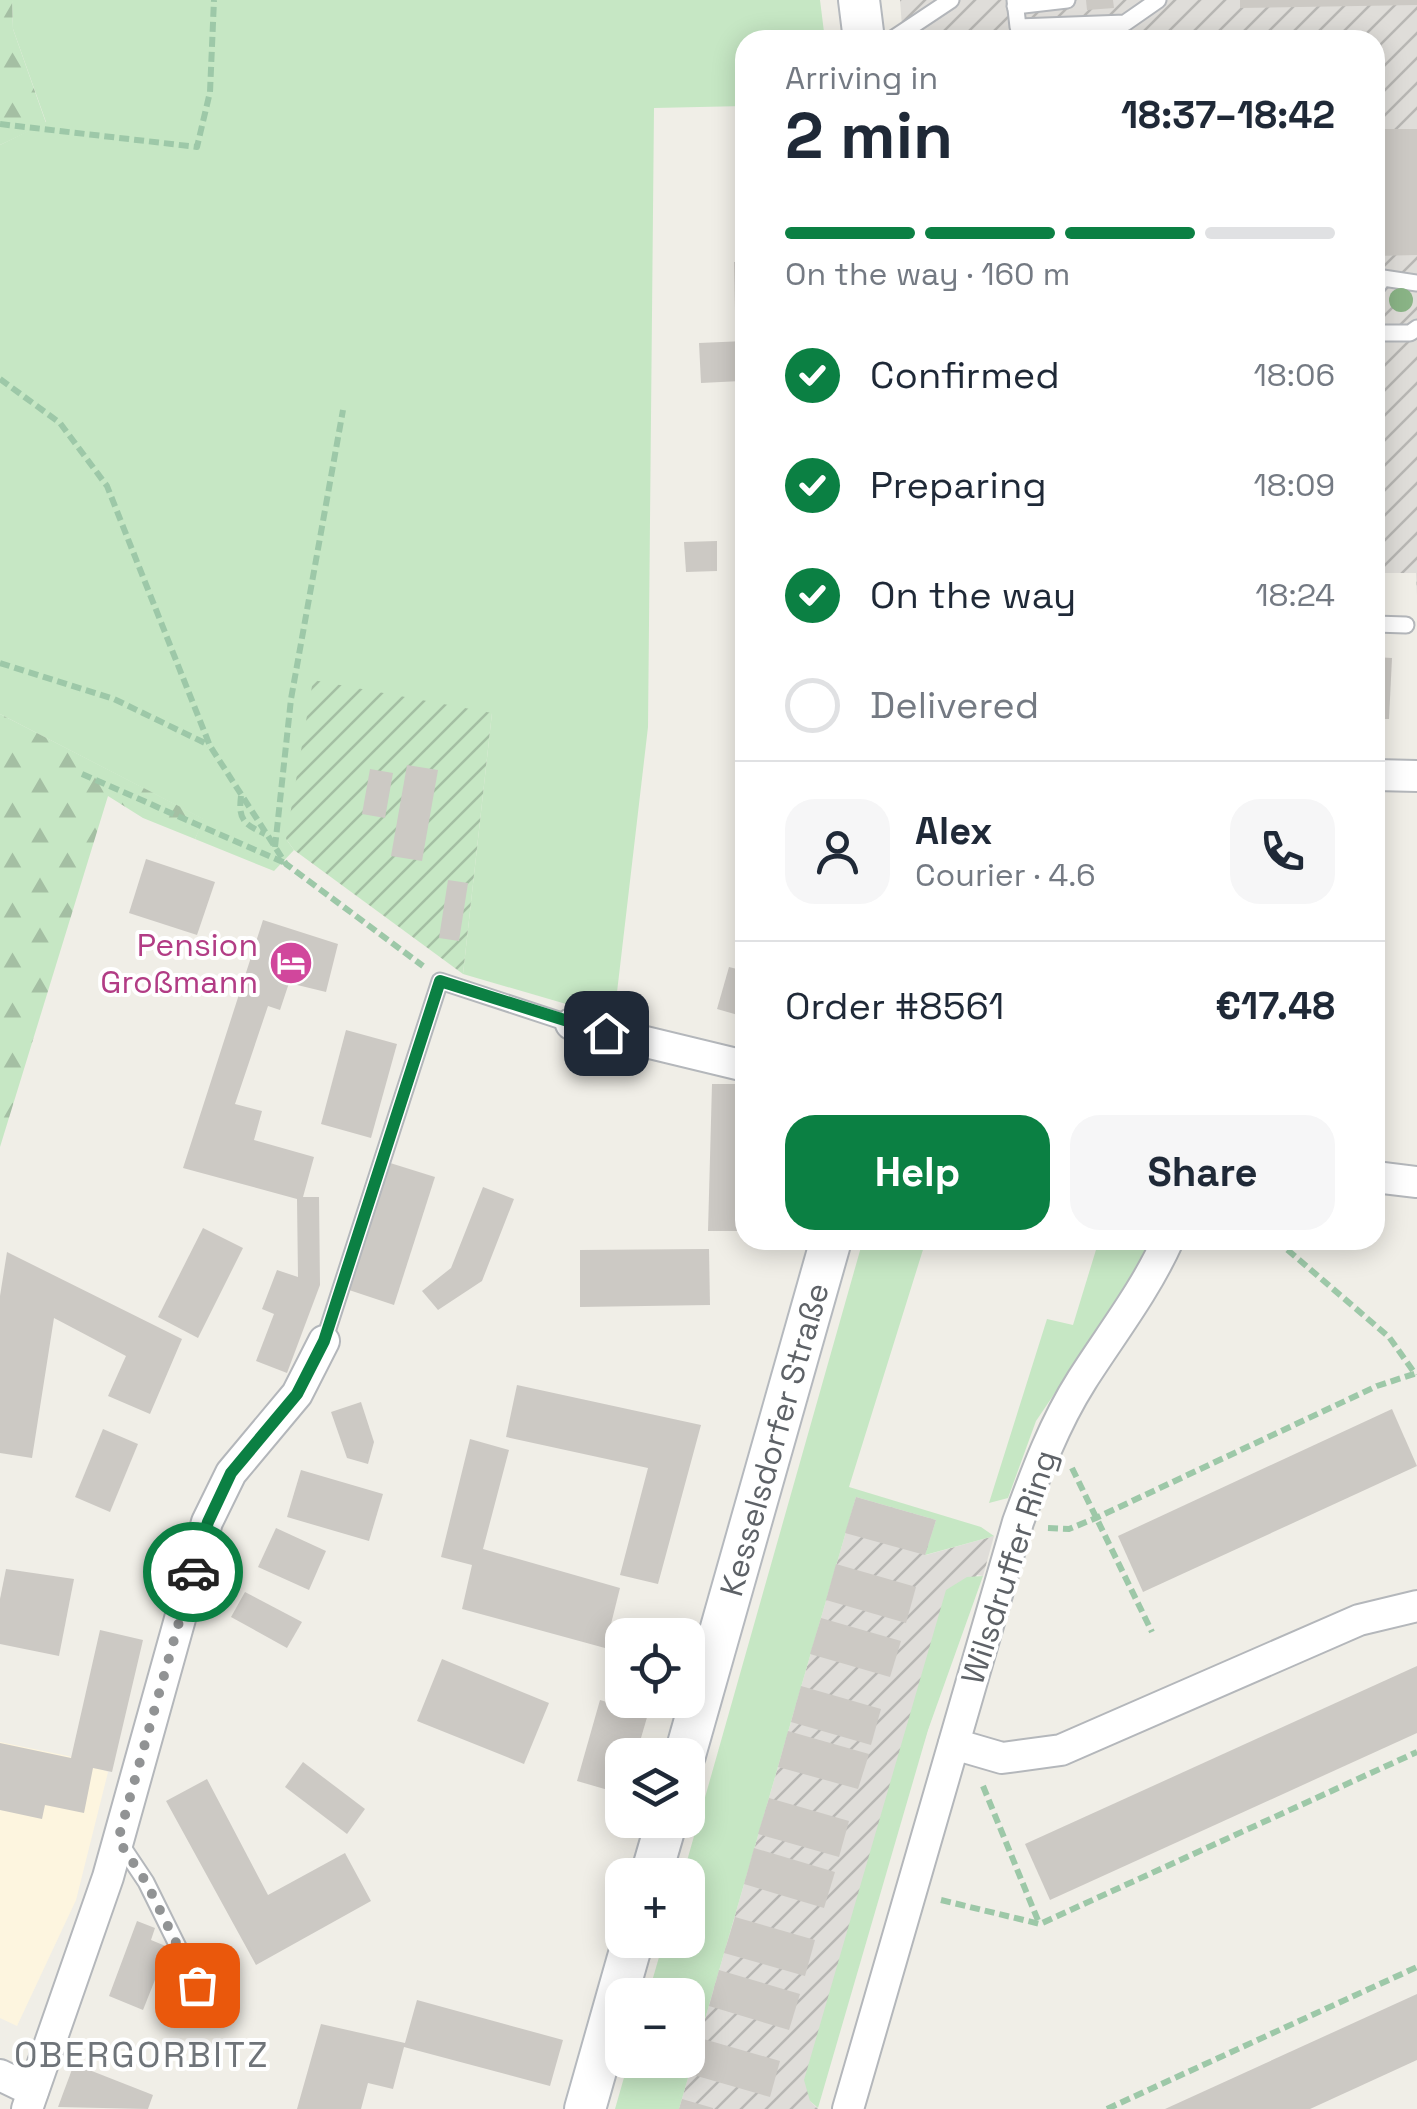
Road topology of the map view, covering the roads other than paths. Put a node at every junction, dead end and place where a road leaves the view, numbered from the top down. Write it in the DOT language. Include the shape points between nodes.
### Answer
graph roads {
  1 [pos="859,0"];
  2 [pos="952,0"];
  3 [pos="1067,0"];
  4 [pos="1158,0"];
  5 [pos="1015,3"];
  6 [pos="863,30"];
  7 [pos="906,30"];
  8 [pos="1385,278"];
  9 [pos="1417,283"];
  10 [pos="1417,328"];
  11 [pos="1385,333"];
  12 [pos="1385,624"];
  13 [pos="1406,625"];
  14 [pos="1385,775"];
  15 [pos="1417,776"];
  16 [pos="571,1024"];
  17 [pos="735,1064"];
  18 [pos="1385,1178"];
  19 [pos="1417,1182"];
  20 [pos="828,1250"];
  21 [pos="1163,1250"];
  22 [pos="324,1341"];
  23 [pos="1417,1606"];
  24 [pos="690,1738"];
  25 [pos="954,1744"];
  26 [pos="118,1840"];
  27 [pos="628,1958"];
  28 [pos="197,1985"];
  29 [pos="0,2075"];
  30 [pos="30,2100"];
  31 [pos="585,2109"];
  32 [pos="848,2109"];
  1 -- 6 [label="main road"];
  2 -- 7 [label="lane"];
  3 -- 5 [label="lane"];
  4 -- 5 [label="lane" via="1126,22 1018,27"];
  8 -- 9 [label="lane"];
  10 -- 11 [label="lane"];
  12 -- 13 [label="lane"];
  14 -- 15 [label="street"];
  16 -- 17 [label="street"];
  16 -- 22 [label="lane" via="440,981"];
  18 -- 19 [label="street"];
  20 -- 24 [label="main road, Kesselsdorfer Straße"];
  21 -- 25 [label="street, Wilsdruffer Ring" via="1046,1446"];
  22 -- 26 [label="street" via="297,1394 231,1473 208,1522"];
  23 -- 25 [label="street" via="1359,1620 1061,1750 1002,1758"];
  25 -- 32 [label="street, Wilsdruffer Ring"];
  26 -- 28 [label="lane"];
  26 -- 30 [label="street"];
  27 -- 31 [label="main road"];
  29 -- 30 [label="street"];
}
